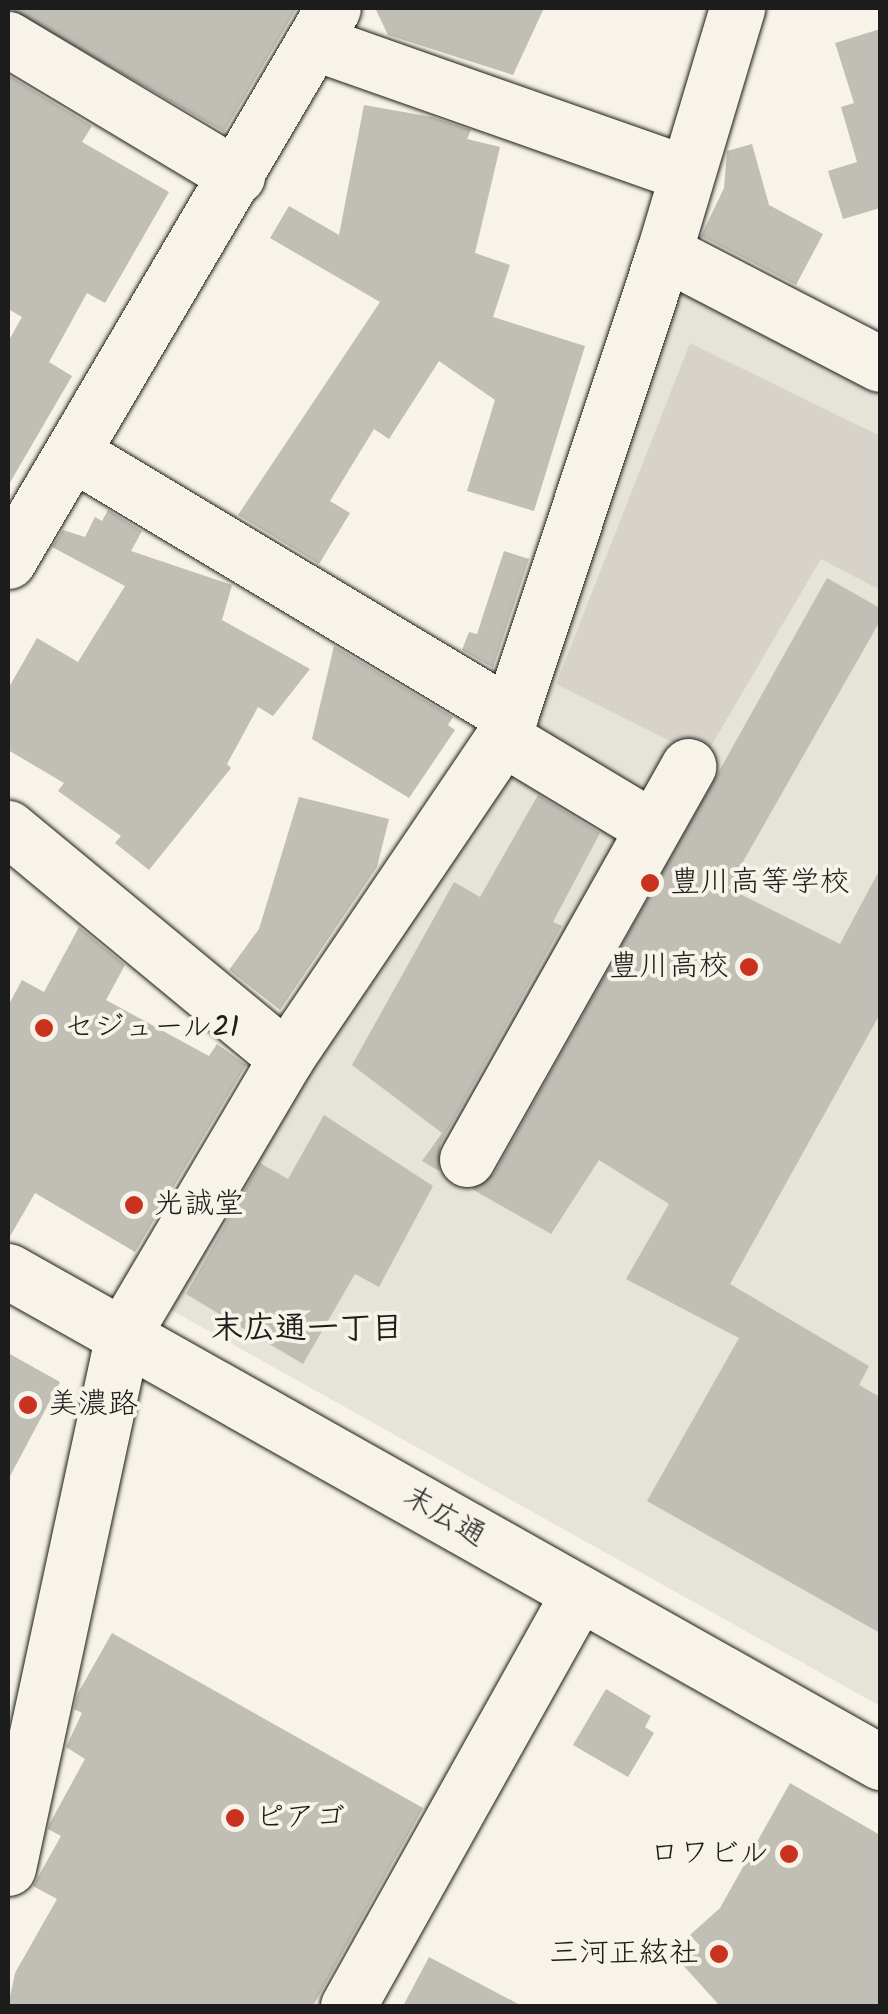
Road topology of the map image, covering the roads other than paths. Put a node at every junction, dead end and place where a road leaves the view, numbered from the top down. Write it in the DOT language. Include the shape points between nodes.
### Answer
graph roads {
  1 [pos="737,8"];
  2 [pos="324,25"];
  3 [pos="8,39"];
  4 [pos="683,172"];
  5 [pos="237,176"];
  6 [pos="664,252"];
  7 [pos="880,364"];
  8 [pos="73,453"];
  9 [pos="8,561"];
  10 [pos="506,727"];
  11 [pos="688,766"];
  12 [pos="8,828"];
  13 [pos="653,828"];
  14 [pos="286,1058"];
  15 [pos="468,1159"];
  16 [pos="8,1271"];
  17 [pos="123,1334"];
  18 [pos="578,1595"];
  19 [pos="880,1762"];
  20 [pos="8,1868"];
  21 [pos="348,2006"];
  1 -- 4 [label="street"];
  2 -- 4 [label="street"];
  2 -- 5 [label="street"];
  3 -- 5 [label="street"];
  4 -- 6 [label="street"];
  5 -- 8 [label="street"];
  6 -- 7 [label="street"];
  6 -- 10 [label="street"];
  8 -- 9 [label="street"];
  8 -- 10 [label="street"];
  10 -- 13 [label="street"];
  10 -- 14 [label="street"];
  11 -- 13 [label="street"];
  12 -- 14 [label="street"];
  13 -- 15 [label="street"];
  14 -- 17 [label="street"];
  16 -- 17 [label="street, 末広通"];
  17 -- 18 [label="street, 末広通"];
  17 -- 20 [label="street"];
  18 -- 19 [label="street, 末広通"];
  18 -- 21 [label="street"];
}
